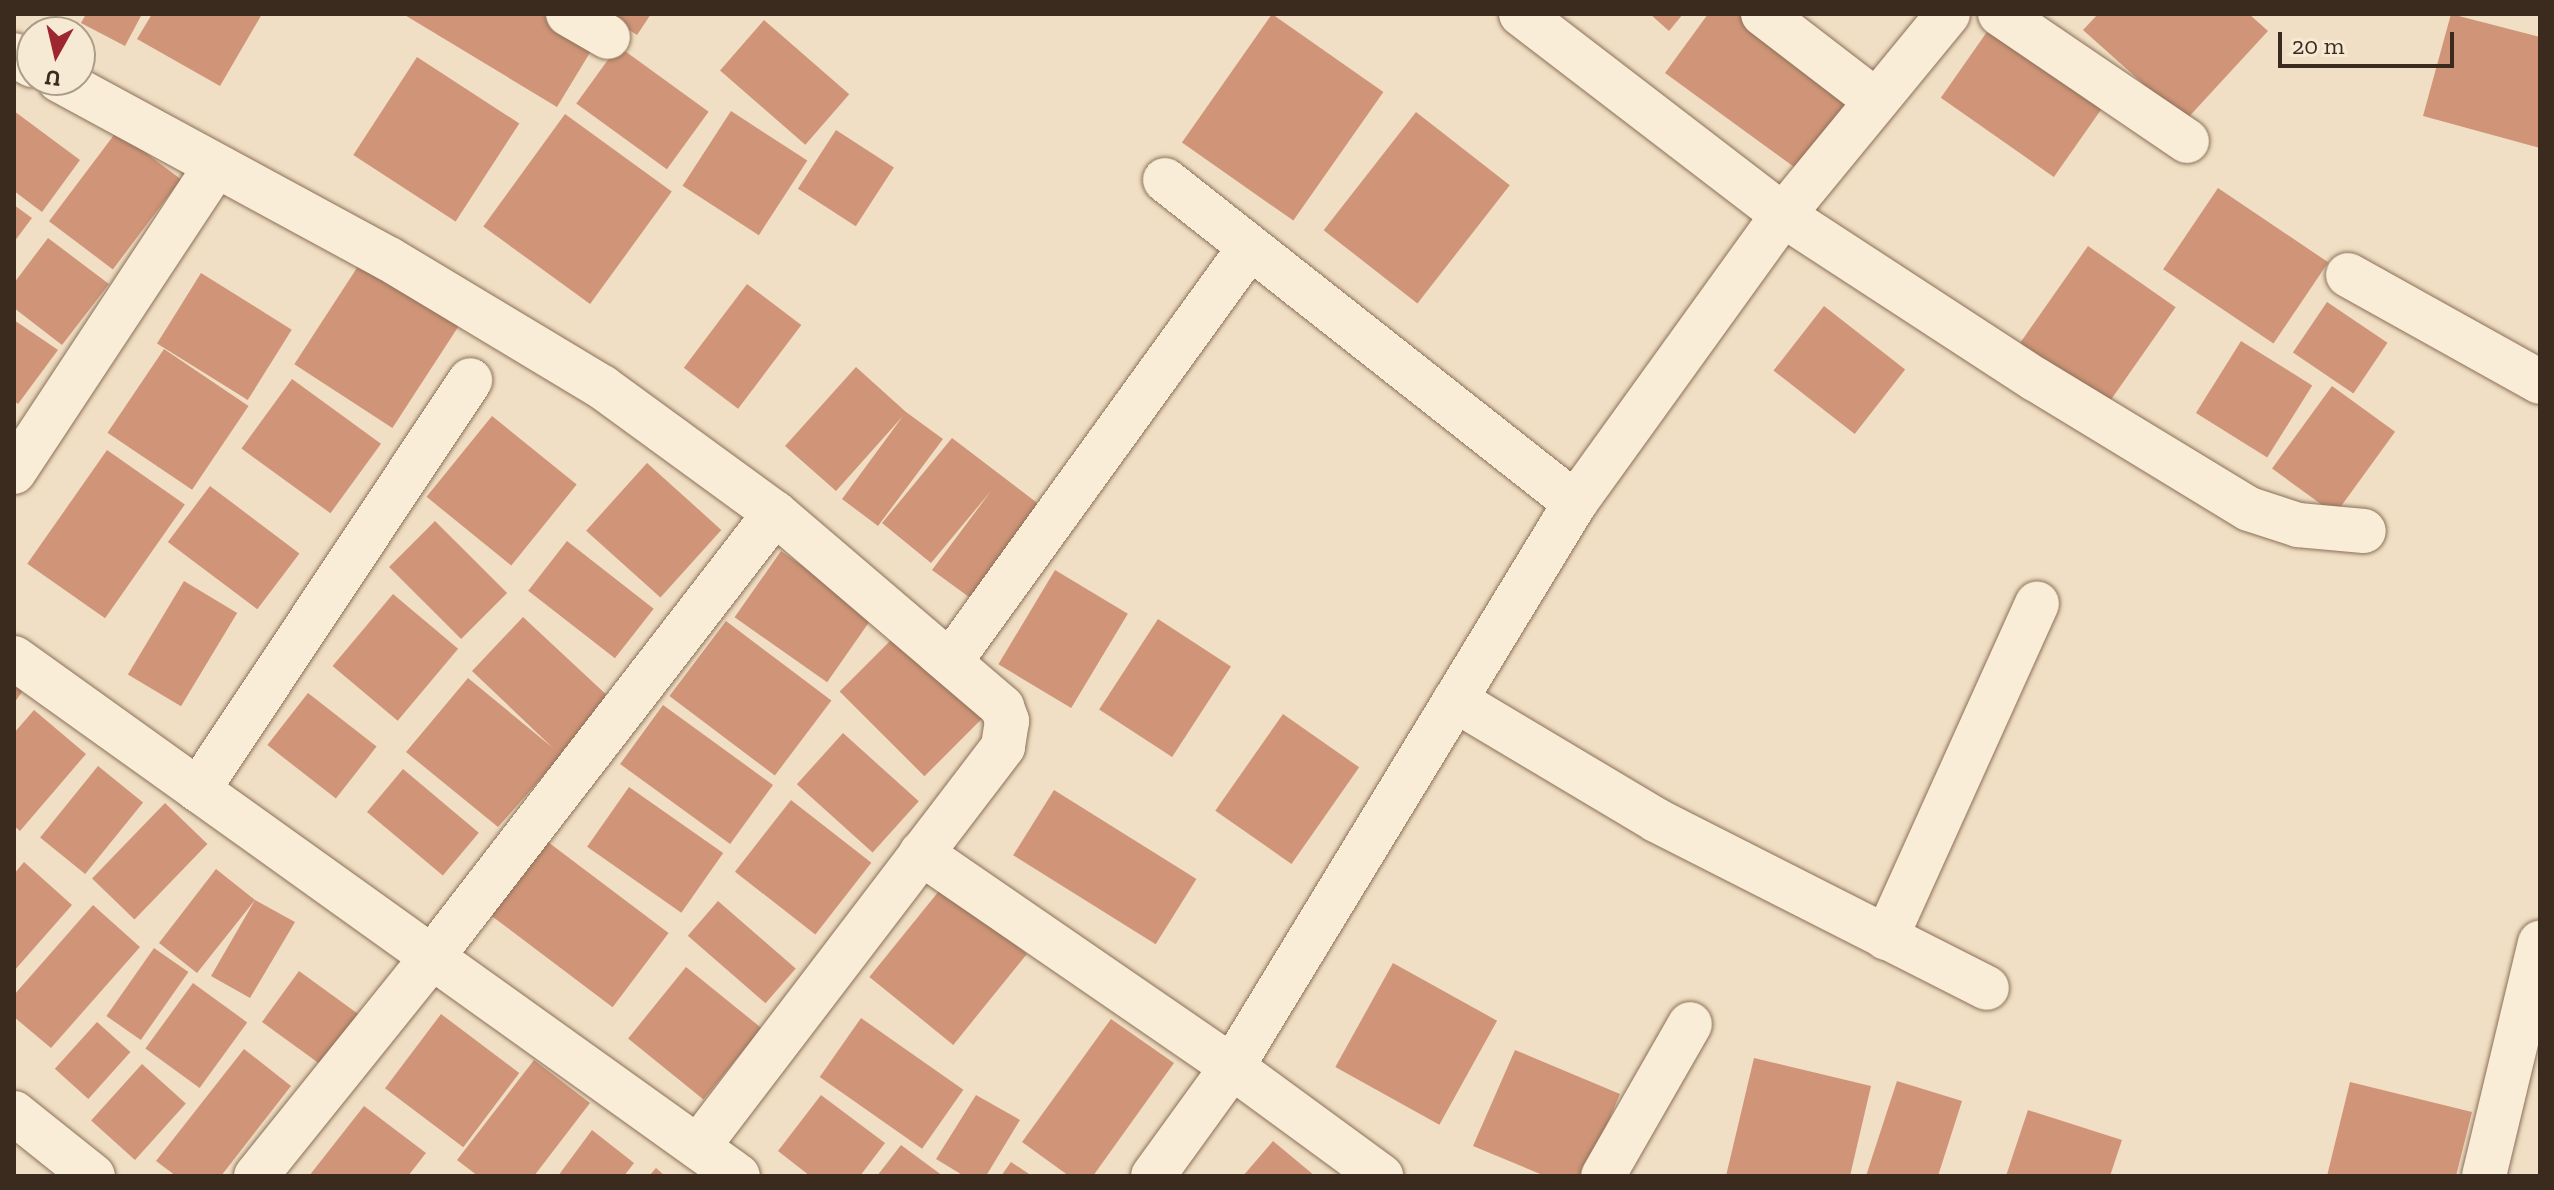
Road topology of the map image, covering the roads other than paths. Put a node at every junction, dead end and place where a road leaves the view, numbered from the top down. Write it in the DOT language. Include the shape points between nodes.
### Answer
graph roads {
  1 [pos="568,14"];
  2 [pos="1521,14"];
  3 [pos="1763,14"];
  4 [pos="1948,14"];
  5 [pos="2000,14"];
  6 [pos="608,37"];
  7 [pos="88,96"];
  8 [pos="1875,100"];
  9 [pos="2187,141"];
  10 [pos="215,167"];
  11 [pos="1165,180"];
  12 [pos="1783,215"];
  13 [pos="1250,247"];
  14 [pos="2348,275"];
  15 [pos="2535,368"];
  16 [pos="470,380"];
  17 [pos="14,472"];
  18 [pos="1575,503"];
  19 [pos="775,513"];
  20 [pos="2364,531"];
  21 [pos="2037,604"];
  22 [pos="14,658"];
  23 [pos="950,662"];
  24 [pos="1455,700"];
  25 [pos="198,790"];
  26 [pos="921,853"];
  27 [pos="1886,938"];
  28 [pos="2540,943"];
  29 [pos="432,957"];
  30 [pos="1987,988"];
  31 [pos="1690,1024"];
  32 [pos="1232,1067"];
  33 [pos="14,1113"];
  34 [pos="698,1147"];
  35 [pos="93,1176"];
  36 [pos="256,1176"];
  37 [pos="737,1176"];
  38 [pos="1153,1176"];
  39 [pos="1381,1176"];
  40 [pos="1603,1176"];
  41 [pos="2484,1176"];
  1 -- 6 [label="street"];
  2 -- 12 [label="street"];
  3 -- 8 [label="street"];
  4 -- 8 [label="street"];
  5 -- 9 [label="street"];
  7 -- 10 [label="street"];
  8 -- 12 [label="street"];
  10 -- 17 [label="street"];
  10 -- 19 [label="street" via="517,334 602,387"];
  11 -- 13 [label="street"];
  12 -- 18 [label="street"];
  12 -- 20 [label="street" via="2035,379 2249,509 2298,525"];
  13 -- 18 [label="street"];
  13 -- 23 [label="street"];
  14 -- 15 [label="street"];
  16 -- 25 [label="street"];
  18 -- 24 [label="street"];
  19 -- 23 [label="street"];
  19 -- 29 [label="street"];
  21 -- 27 [label="street"];
  22 -- 25 [label="street"];
  23 -- 26 [label="street" via="1002,707 1007,734 1003,747"];
  24 -- 27 [label="street" via="1656,820"];
  24 -- 32 [label="street"];
  25 -- 29 [label="street"];
  26 -- 32 [label="street"];
  26 -- 34 [label="street"];
  27 -- 30 [label="street"];
  28 -- 41 [label="street"];
  29 -- 34 [label="street"];
  29 -- 36 [label="street"];
  31 -- 40 [label="street"];
  32 -- 38 [label="street"];
  32 -- 39 [label="street"];
  33 -- 35 [label="street"];
  34 -- 37 [label="street"];
}
